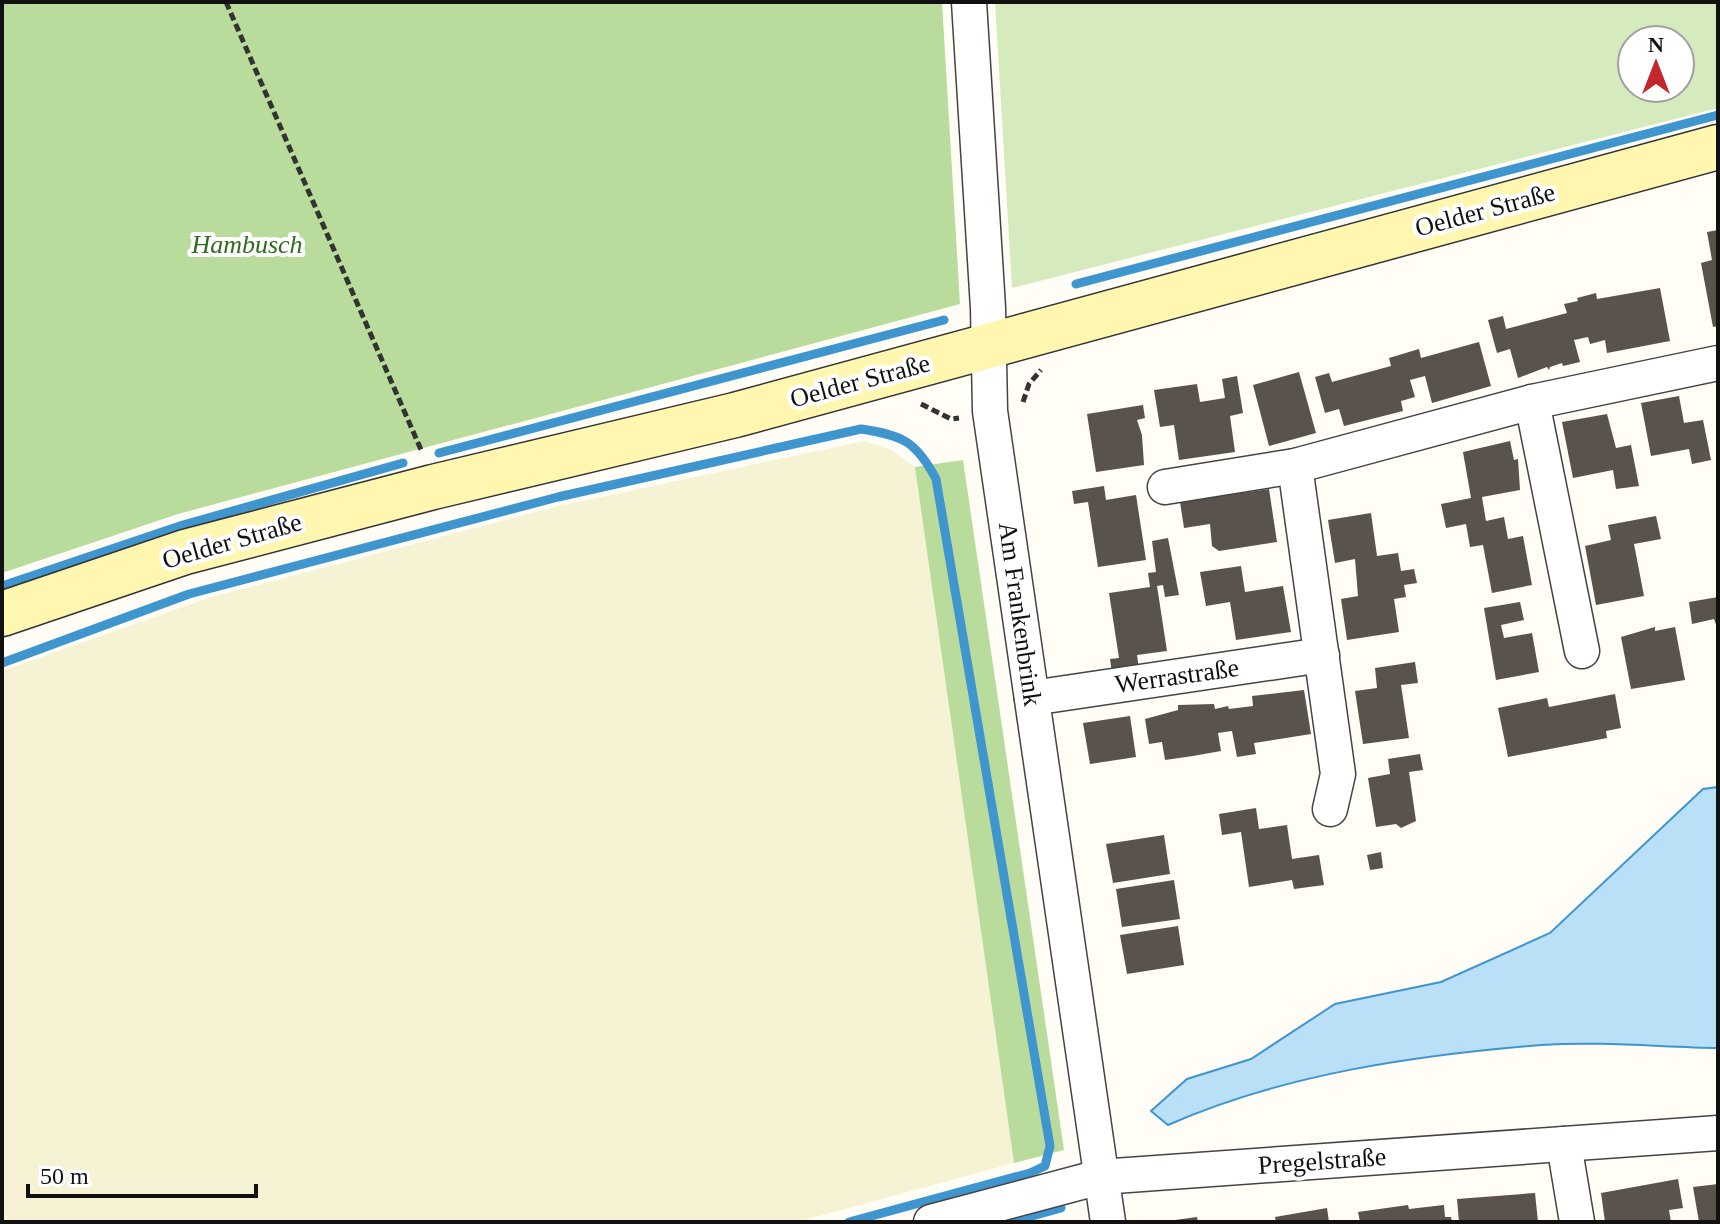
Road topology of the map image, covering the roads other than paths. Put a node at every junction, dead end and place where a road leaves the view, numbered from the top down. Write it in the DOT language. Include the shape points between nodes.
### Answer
graph roads {
  1 [pos="969,2"];
  2 [pos="1718,147"];
  3 [pos="989,345"];
  4 [pos="1718,363"];
  5 [pos="1532,402"];
  6 [pos="1295,466"];
  7 [pos="1165,487"];
  8 [pos="2,614"];
  9 [pos="1582,651"];
  10 [pos="1322,655"];
  11 [pos="1032,698"];
  12 [pos="1330,809"];
  13 [pos="1718,1133"];
  14 [pos="1564,1144"];
  15 [pos="1100,1177"];
  16 [pos="931,1222"];
  17 [pos="1108,1222"];
  18 [pos="1577,1222"];
  1 -- 3 [label="street, Am Frankenbrink"];
  2 -- 3 [label="street, Oelder Straße"];
  3 -- 8 [label="street, Oelder Straße" via="735,415 185,552"];
  3 -- 11 [label="street, Am Frankenbrink" via="990,411"];
  4 -- 5 [label="street"];
  5 -- 6 [label="street"];
  5 -- 9 [label="street"];
  6 -- 7 [label="street"];
  6 -- 10 [label="street"];
  10 -- 11 [label="street, Werrastraße"];
  10 -- 12 [label="street" via="1338,774"];
  11 -- 15 [label="street, Am Frankenbrink"];
  13 -- 14 [label="street, Pregelstraße"];
  14 -- 15 [label="street, Pregelstraße"];
  14 -- 18 [label="street"];
  15 -- 16 [label="street, Pregelstraße"];
  15 -- 17 [label="street, Am Frankenbrink"];
}
